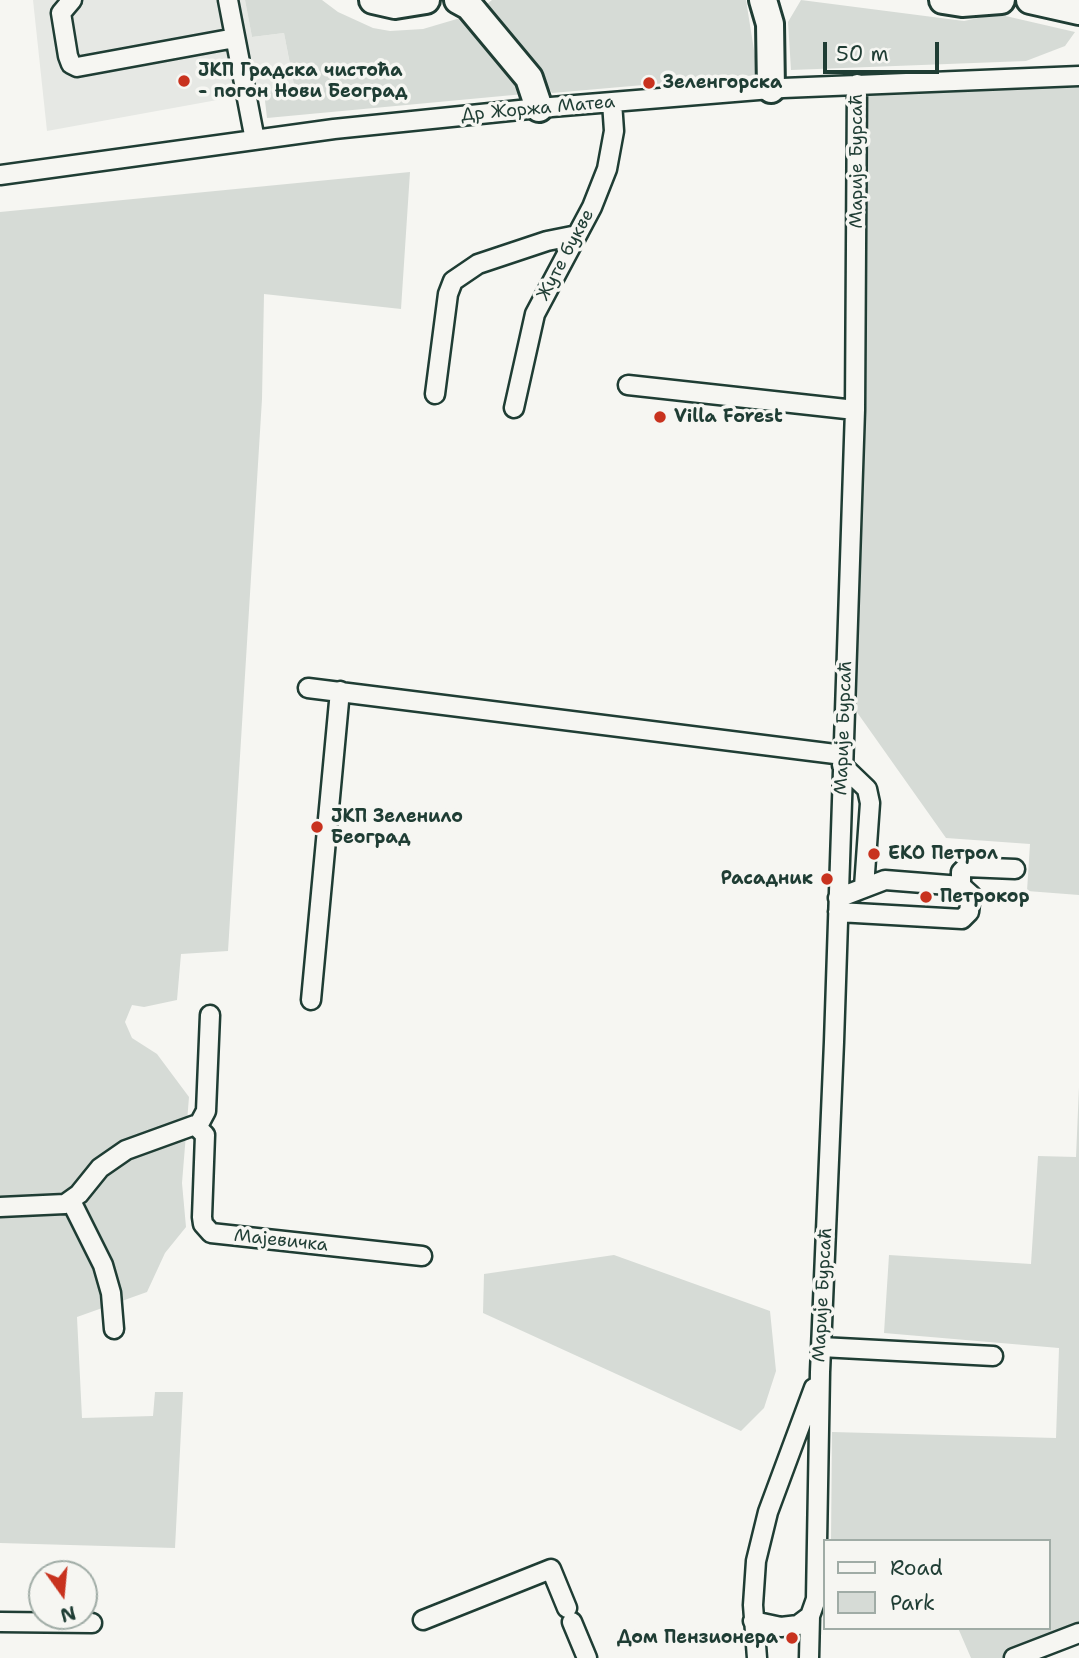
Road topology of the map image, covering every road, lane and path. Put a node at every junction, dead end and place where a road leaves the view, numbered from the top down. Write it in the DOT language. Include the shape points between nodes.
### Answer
graph roads {
  1 [pos="72,0"];
  2 [pos="228,0"];
  3 [pos="373,0"];
  4 [pos="426,0"];
  5 [pos="458,0"];
  6 [pos="943,0"];
  7 [pos="1001,0"];
  8 [pos="1030,0"];
  9 [pos="771,8"];
  10 [pos="1079,11"];
  11 [pos="235,38"];
  12 [pos="1079,76"];
  13 [pos="857,84"];
  14 [pos="771,89"];
  15 [pos="612,102"];
  16 [pos="539,108"];
  17 [pos="255,140"];
  18 [pos="0,175"];
  19 [pos="577,235"];
  20 [pos="628,385"];
  21 [pos="435,394"];
  22 [pos="514,408"];
  23 [pos="855,410"];
  24 [pos="307,688"];
  25 [pos="340,691"];
  26 [pos="843,760"];
  27 [pos="1015,869"];
  28 [pos="961,886"];
  29 [pos="864,887"];
  30 [pos="838,905"];
  31 [pos="311,1000"];
  32 [pos="210,1016"];
  33 [pos="198,1126"];
  34 [pos="71,1201"];
  35 [pos="0,1208"];
  36 [pos="422,1256"];
  37 [pos="114,1329"];
  38 [pos="821,1347"];
  39 [pos="993,1356"];
  40 [pos="820,1372"];
  41 [pos="810,1616"];
  42 [pos="423,1620"];
  43 [pos="753,1621"];
  44 [pos="0,1622"];
  45 [pos="28,1622"];
  46 [pos="1079,1633"];
  47 [pos="587,1658"];
  48 [pos="757,1658"];
  49 [pos="809,1658"];
  50 [pos="1014,1658"];
  1 -- 11 [label="street" via="61,13 68,56 78,67"];
  2 -- 11 [label="street"];
  3 -- 4 [label="highway" via="395,5"];
  5 -- 16 [label="highway" via="469,6 529,78"];
  6 -- 7 [label="highway"];
  8 -- 10 [label="highway"];
  9 -- 14 [label="highway"];
  11 -- 17 [label="street"];
  12 -- 13 [label="street, Др Жоржа Матеа"];
  13 -- 14 [label="street, Др Жоржа Матеа"];
  13 -- 23 [label="street, Марије Бурсаћ"];
  14 -- 15 [label="street, Др Жоржа Матеа"];
  15 -- 16 [label="street, Др Жоржа Матеа"];
  15 -- 19 [label="street, Жуте букве" via="614,131 607,169"];
  16 -- 17 [label="street, Др Жоржа Матеа"];
  17 -- 18 [label="street, Др Жоржа Матеа"];
  19 -- 21 [label="street" via="478,264 453,281"];
  19 -- 22 [label="street, Жуте букве" via="535,314"];
  20 -- 23 [label="street"];
  23 -- 26 [label="street, Марије Бурсаћ"];
  24 -- 25 [label="street"];
  25 -- 26 [label="street"];
  25 -- 31 [label="street"];
  26 -- 29 [label="street" via="867,789 870,803"];
  26 -- 30 [label="street, Марије Бурсаћ"];
  27 -- 28 [label="street" via="965,867"];
  28 -- 29 [label="street" via="885,880"];
  28 -- 30 [label="street" via="971,895 970,912 962,919"];
  29 -- 30 [label="street"];
  30 -- 38 [label="street, Марије Бурсаћ"];
  32 -- 33 [label="street, Мајевичка" via="206,1111"];
  33 -- 34 [label="street" via="186,1126 126,1150 100,1168"];
  33 -- 36 [label="street, Мајевичка" via="205,1135 203,1224 211,1233"];
  34 -- 35 [label="street" via="55,1207"];
  34 -- 37 [label="street" via="103,1265"];
  38 -- 39 [label="street"];
  38 -- 40 [label="street, Марије Бурсаћ"];
  40 -- 41 [label="street, Марије Бурсаћ" via="816,1599"];
  40 -- 43 [label="street, Марије Бурсаћ" via="768,1512 753,1581"];
  41 -- 43 [label="street" via="789,1627"];
  41 -- 49 [label="street, Марије Бурсаћ"];
  42 -- 47 [label="street" via="551,1569"];
  43 -- 48 [label="street, Марије Бурсаћ"];
  44 -- 45 [label="street"];
  46 -- 50 [label="street"];
}
